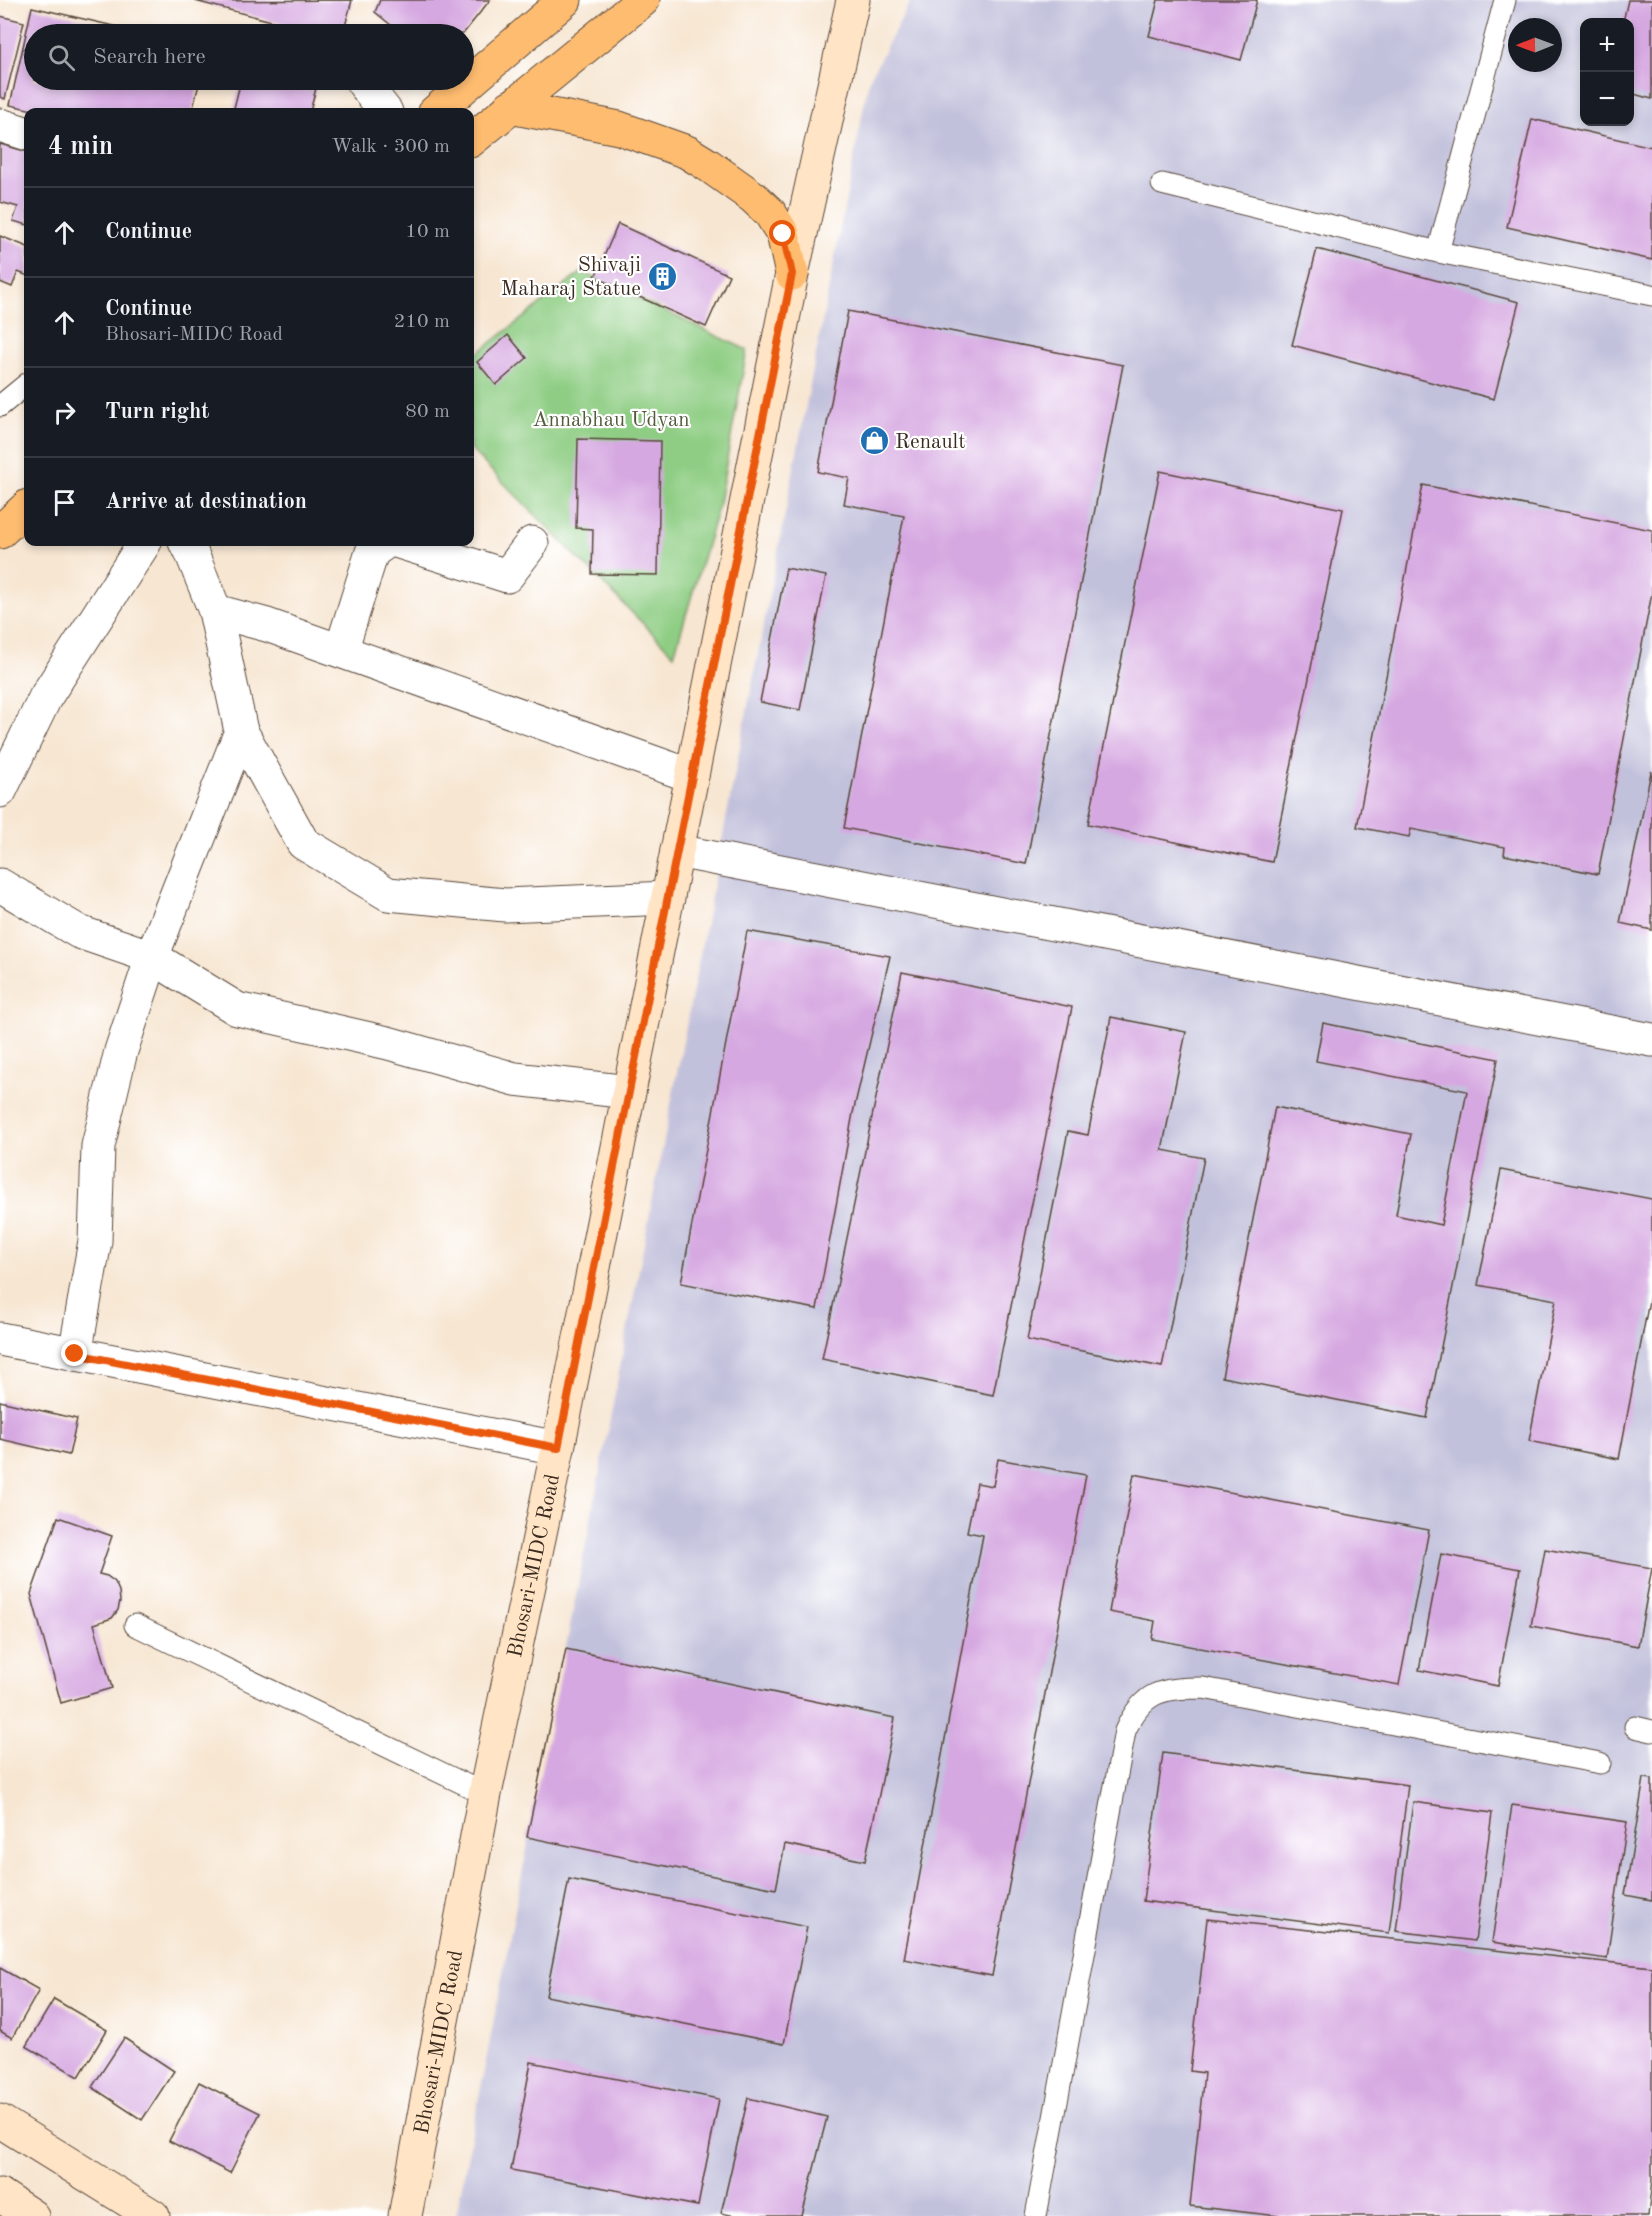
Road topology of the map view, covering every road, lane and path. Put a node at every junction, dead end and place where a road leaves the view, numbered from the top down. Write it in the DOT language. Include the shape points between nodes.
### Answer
graph roads {
  1 [pos="565,0"];
  2 [pos="644,0"];
  3 [pos="853,0"];
  4 [pos="1505,0"];
  5 [pos="474,78"];
  6 [pos="369,90"];
  7 [pos="461,90"];
  8 [pos="510,107"];
  9 [pos="383,108"];
  10 [pos="440,108"];
  11 [pos="0,125"];
  12 [pos="24,133"];
  13 [pos="474,138"];
  14 [pos="1162,184"];
  15 [pos="1438,252"];
  16 [pos="792,274"];
  17 [pos="1652,295"];
  18 [pos="24,386"];
  19 [pos="0,406"];
  20 [pos="24,510"];
  21 [pos="0,532"];
  22 [pos="532,543"];
  23 [pos="142,546"];
  24 [pos="187,546"];
  25 [pos="380,546"];
  26 [pos="412,546"];
  27 [pos="215,611"];
  28 [pos="341,651"];
  29 [pos="241,731"];
  30 [pos="692,776"];
  31 [pos="0,791"];
  32 [pos="677,851"];
  33 [pos="0,885"];
  34 [pos="668,898"];
  35 [pos="152,957"];
  36 [pos="1652,1040"];
  37 [pos="629,1092"];
  38 [pos="0,1339"];
  39 [pos="75,1354"];
  40 [pos="558,1448"];
  41 [pos="135,1625"];
  42 [pos="1600,1763"];
  43 [pos="485,1794"];
  44 [pos="0,2121"];
  45 [pos="0,2195"];
  46 [pos="32,2216"];
  47 [pos="153,2216"];
  48 [pos="405,2216"];
  49 [pos="1036,2216"];
  1 -- 5 [label="main road"];
  2 -- 8 [label="main road"];
  3 -- 16 [label="street, Bhosari-MIDC Road"];
  4 -- 15 [label="lane"];
  6 -- 9 [label="street"];
  7 -- 10 [label="main road"];
  8 -- 13 [label="main road"];
  8 -- 16 [label="main road" via="619,128 687,152 770,213 783,234"];
  11 -- 12 [label="street"];
  14 -- 15 [label="lane"];
  15 -- 17 [label="lane"];
  16 -- 30 [label="street, Bhosari-MIDC Road"];
  18 -- 19 [label="lane"];
  20 -- 21 [label="main road"];
  22 -- 26 [label="street" via="507,576"];
  23 -- 31 [label="street" via="45,698"];
  24 -- 27 [label="street"];
  25 -- 28 [label="street" via="372,552"];
  27 -- 28 [label="street"];
  27 -- 29 [label="street"];
  28 -- 30 [label="street"];
  29 -- 34 [label="street" via="303,843 388,894 505,905"];
  29 -- 35 [label="street"];
  30 -- 32 [label="street, Bhosari-MIDC Road"];
  32 -- 34 [label="street, Bhosari-MIDC Road"];
  32 -- 36 [label="street"];
  33 -- 35 [label="street" via="79,932"];
  34 -- 37 [label="street, Bhosari-MIDC Road"];
  35 -- 37 [label="street" via="237,1009 388,1043 515,1079"];
  35 -- 39 [label="street" via="121,1051 98,1146 95,1241"];
  37 -- 40 [label="street, Bhosari-MIDC Road"];
  38 -- 39 [label="street"];
  39 -- 40 [label="street"];
  40 -- 43 [label="street, Bhosari-MIDC Road"];
  41 -- 43 [label="lane"];
  42 -- 49 [label="lane" via="1203,1688 1170,1688 1144,1701 1125,1731"];
  43 -- 48 [label="street, Bhosari-MIDC Road"];
  44 -- 47 [label="street"];
  45 -- 46 [label="street"];
}
